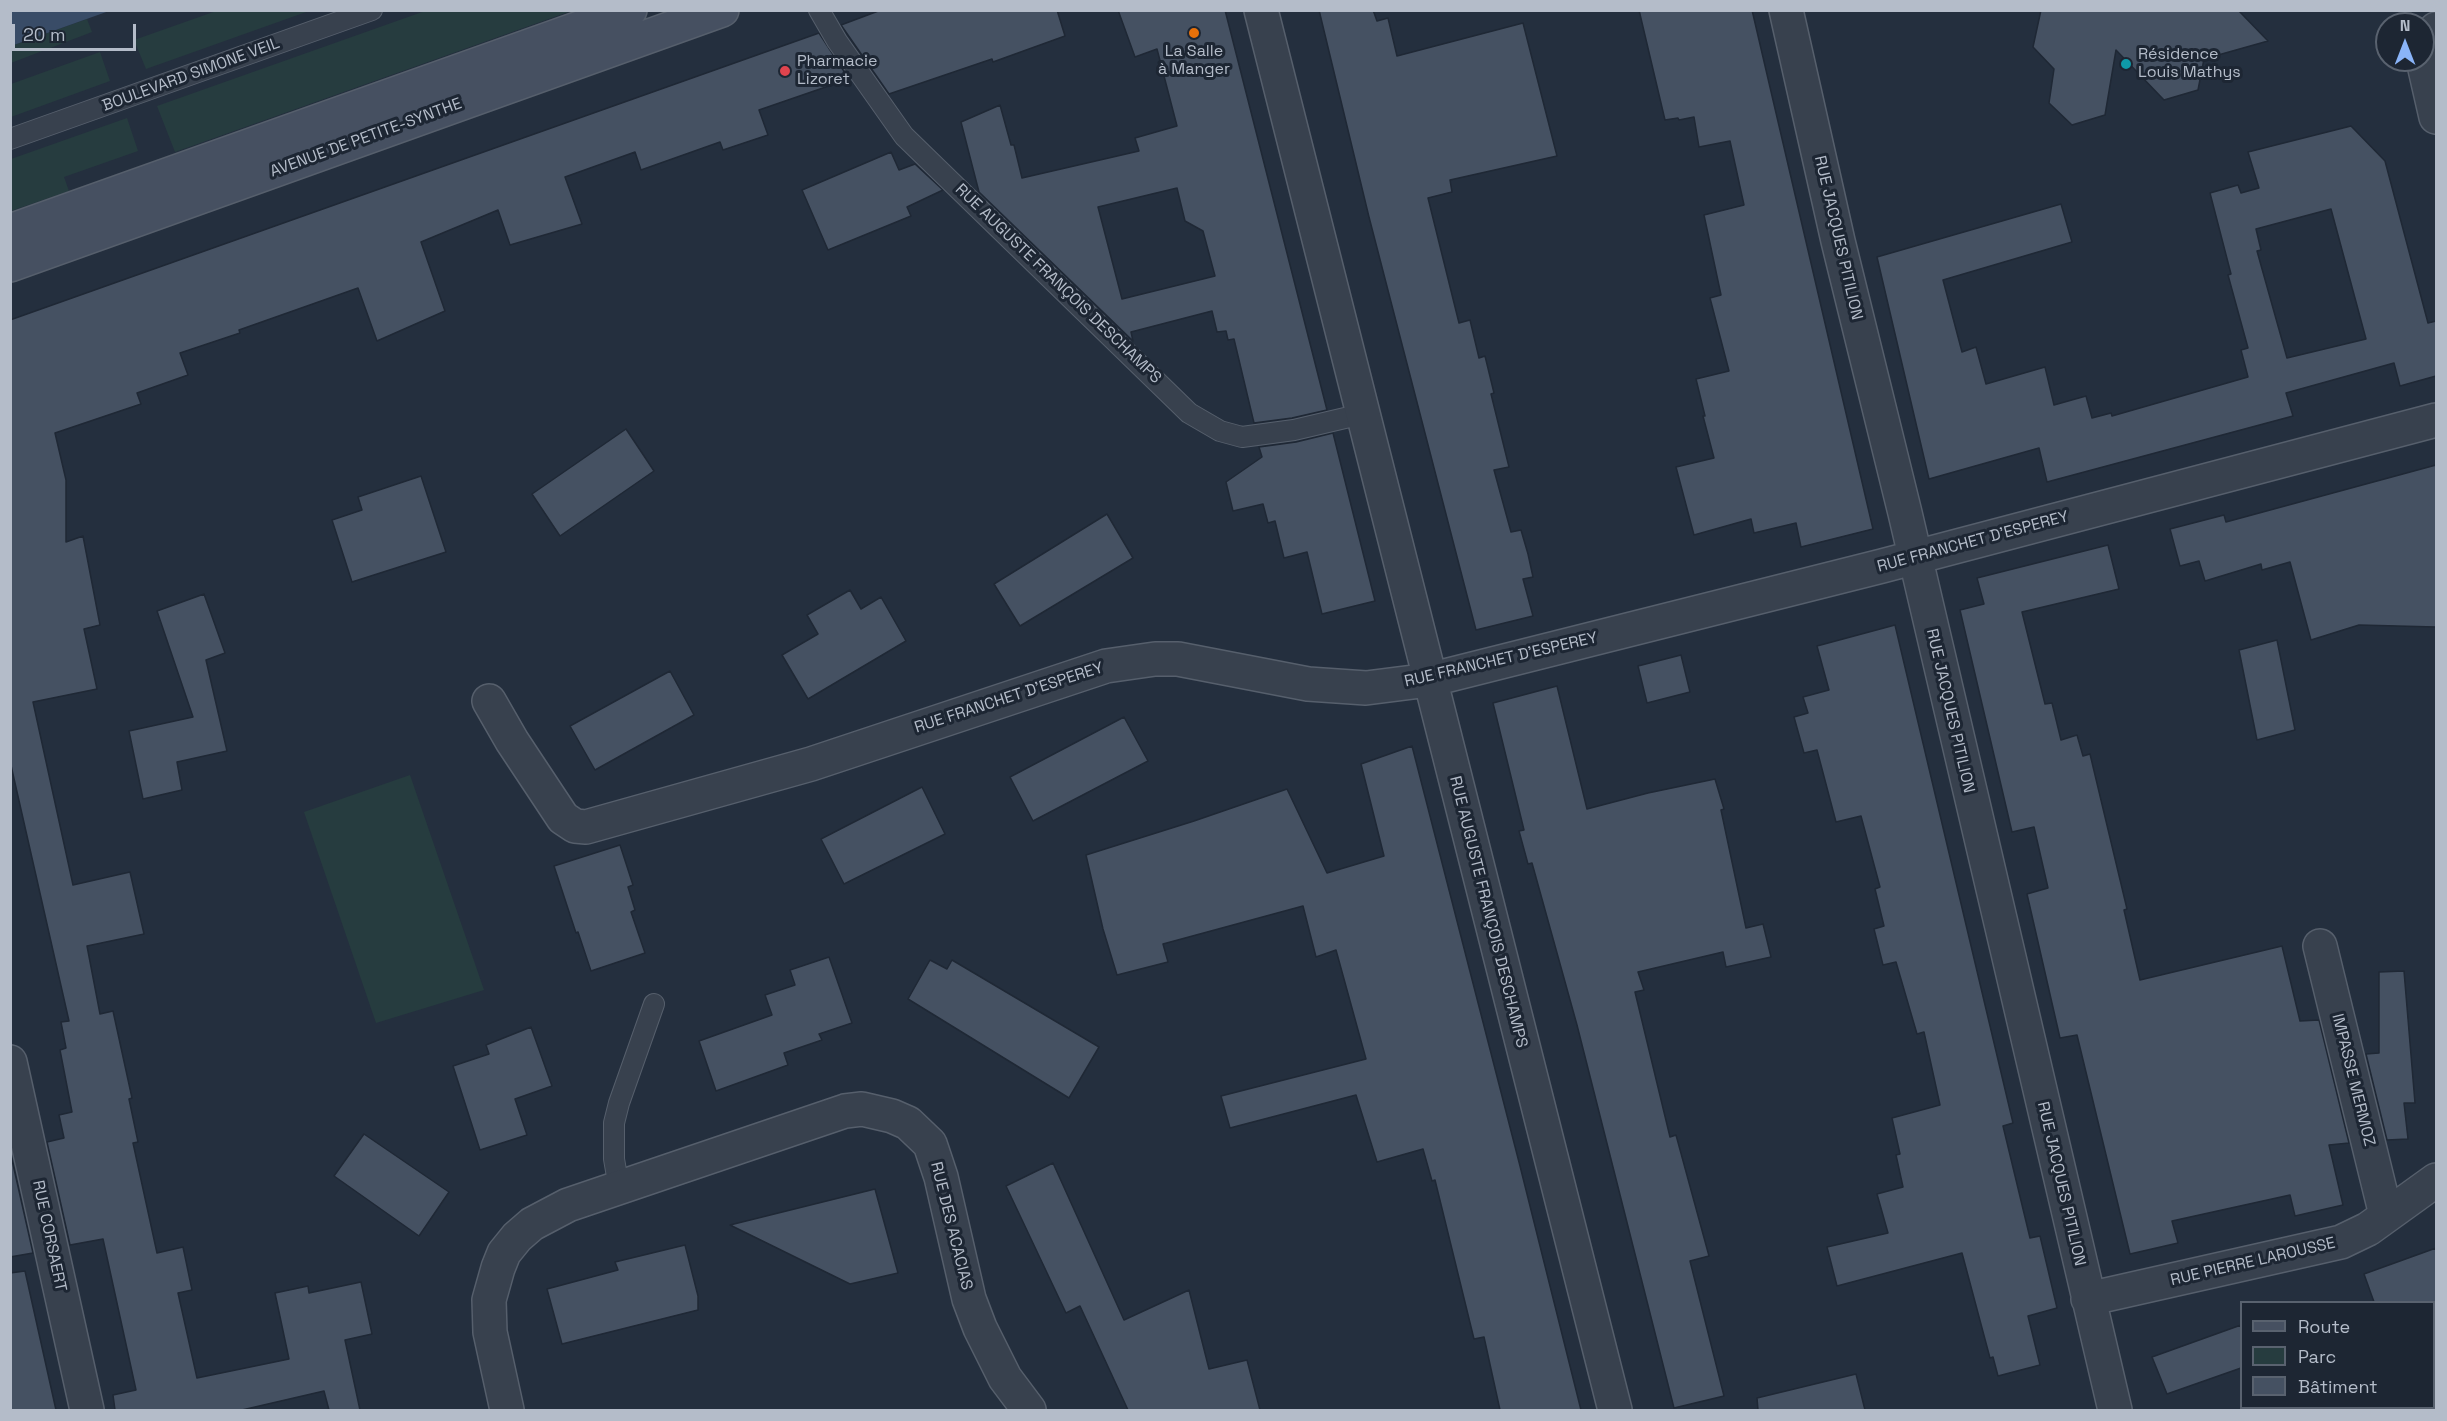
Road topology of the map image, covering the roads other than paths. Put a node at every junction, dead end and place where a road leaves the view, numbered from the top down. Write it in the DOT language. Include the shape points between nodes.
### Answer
graph roads {
  1 [pos="372,10"];
  2 [pos="630,10"];
  3 [pos="722,10"];
  4 [pos="819,10"];
  5 [pos="1261,10"];
  6 [pos="1786,10"];
  7 [pos="2430,72"];
  8 [pos="2436,117"];
  9 [pos="10,139"];
  10 [pos="10,231"];
  11 [pos="10,265"];
  12 [pos="1362,414"];
  13 [pos="2436,420"];
  14 [pos="1914,558"];
  15 [pos="1429,680"];
  16 [pos="489,701"];
  17 [pos="2320,946"];
  18 [pos="654,1004"];
  19 [pos="10,1062"];
  20 [pos="2436,1180"];
  21 [pos="619,1188"];
  22 [pos="2386,1215"];
  23 [pos="2088,1299"];
  24 [pos="87,1410"];
  25 [pos="507,1410"];
  26 [pos="1029,1410"];
  27 [pos="1615,1410"];
  28 [pos="2115,1410"];
  1 -- 9 [label="lane, BOULEVARD SIMONE VEIL"];
  2 -- 10 [label="main road, AVENUE DE PETITE-SYNTHE"];
  3 -- 11 [label="main road, AVENUE DE PETITE-SYNTHE"];
  4 -- 12 [label="lane, RUE AUGUSTE FRANÇOIS DESCHAMPS" via="904,136 1189,413 1220,431 1242,437"];
  5 -- 12 [label="street, RUE AUGUSTE FRANÇOIS DESCHAMPS"];
  6 -- 14 [label="street, RUE JACQUES PITILION"];
  7 -- 8 [label="street"];
  12 -- 15 [label="street, RUE AUGUSTE FRANÇOIS DESCHAMPS"];
  13 -- 14 [label="street, RUE FRANCHET D'ESPEREY"];
  14 -- 15 [label="street, RUE FRANCHET D'ESPEREY"];
  14 -- 23 [label="street, RUE JACQUES PITILION"];
  15 -- 16 [label="street, RUE FRANCHET D'ESPEREY" via="1366,688 1339,687 1178,659 1117,664 790,771 586,827 575,826 563,818"];
  15 -- 27 [label="street, RUE AUGUSTE FRANÇOIS DESCHAMPS"];
  17 -- 22 [label="street, IMPASSE MERMOZ"];
  18 -- 21 [label="lane" via="614,1124"];
  19 -- 24 [label="street, RUE CORSAERT"];
  20 -- 22 [label="street, RUE PIERRE LAROUSSE"];
  21 -- 25 [label="street, RUE DES ACACIAS" via="550,1213 517,1237 504,1253 489,1300 490,1332"];
  21 -- 26 [label="street, RUE DES ACACIAS" via="845,1111 876,1111 908,1124 930,1144 936,1160 969,1299 980,1328 1005,1378"];
  22 -- 23 [label="street, RUE PIERRE LAROUSSE" via="2341,1242"];
  23 -- 28 [label="street, RUE JACQUES PITILION"];
}
